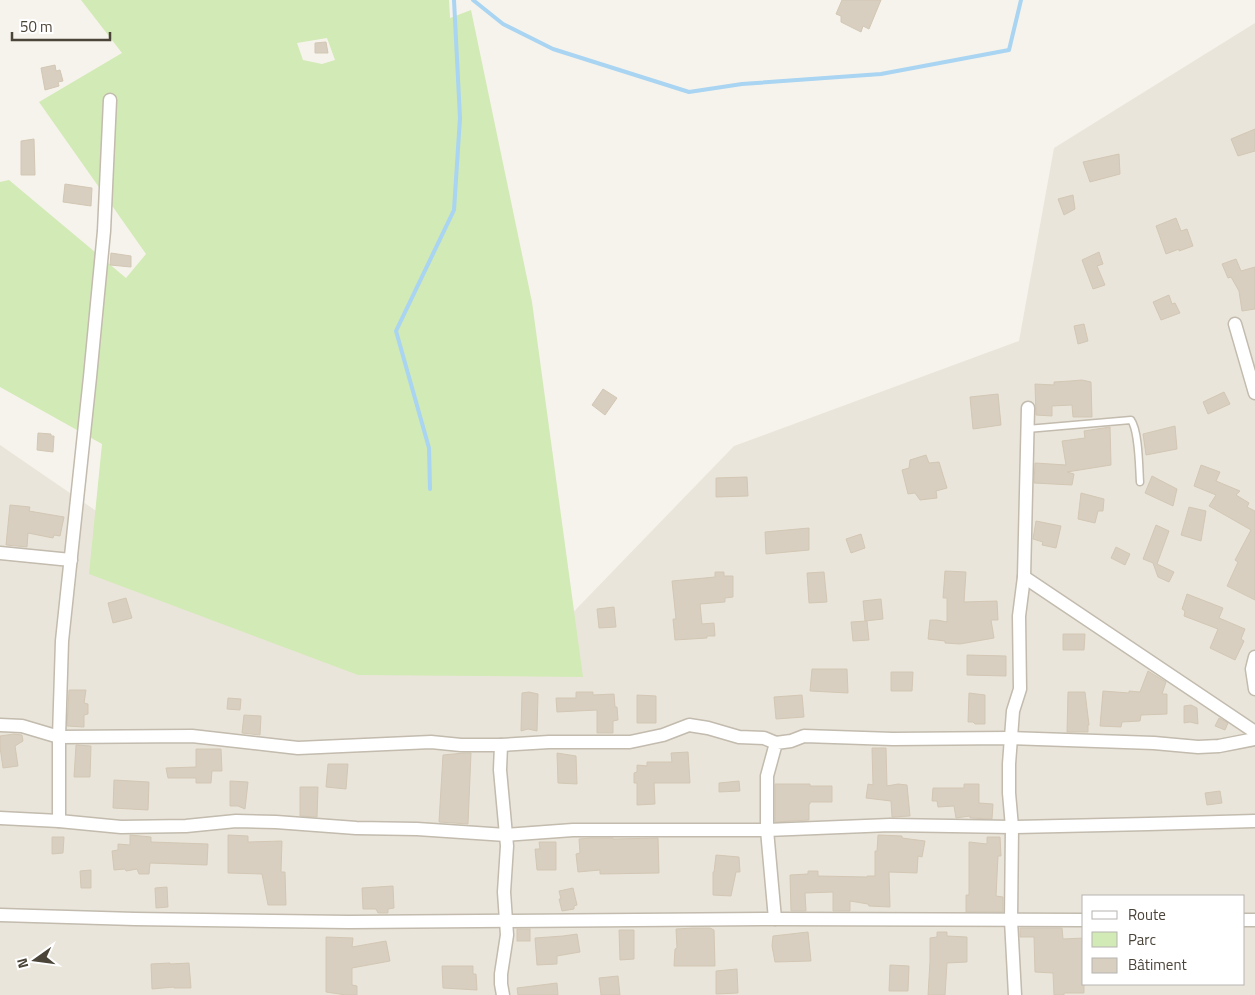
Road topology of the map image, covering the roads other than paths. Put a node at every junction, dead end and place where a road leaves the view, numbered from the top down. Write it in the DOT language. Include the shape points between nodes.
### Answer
graph roads {
  1 [pos="110,100"];
  2 [pos="1235,324"];
  3 [pos="1251,367"];
  4 [pos="1255,394"];
  5 [pos="1028,408"];
  6 [pos="1027,429"];
  7 [pos="1140,482"];
  8 [pos="0,553"];
  9 [pos="71,560"];
  10 [pos="1024,576"];
  11 [pos="1255,657"];
  12 [pos="1255,689"];
  13 [pos="0,725"];
  14 [pos="1255,732"];
  15 [pos="59,737"];
  16 [pos="1010,738"];
  17 [pos="1255,739"];
  18 [pos="776,743"];
  19 [pos="501,745"];
  20 [pos="0,818"];
  21 [pos="59,821"];
  22 [pos="1255,821"];
  23 [pos="1012,826"];
  24 [pos="767,830"];
  25 [pos="506,835"];
  26 [pos="0,915"];
  27 [pos="775,920"];
  28 [pos="1011,920"];
  29 [pos="1082,920"];
  30 [pos="506,921"];
  31 [pos="503,995"];
  32 [pos="1015,995"];
  1 -- 9 [label="street" via="104,231"];
  2 -- 3 [label="street"];
  3 -- 4 [label="street"];
  5 -- 6 [label="street"];
  6 -- 7 [label="lane" via="1131,420 1135,425"];
  6 -- 10 [label="street"];
  8 -- 9 [label="street"];
  9 -- 15 [label="street" via="62,642"];
  10 -- 14 [label="street"];
  10 -- 16 [label="street" via="1019,616 1020,689"];
  11 -- 12 [label="street" via="1252,669"];
  13 -- 15 [label="street" via="22,726"];
  15 -- 19 [label="street" via="192,736 298,748 431,742"];
  15 -- 21 [label="street"];
  16 -- 17 [label="street" via="1198,747"];
  16 -- 18 [label="street" via="804,736"];
  16 -- 23 [label="street"];
  18 -- 19 [label="street" via="764,738 739,738 689,725 630,742"];
  18 -- 24 [label="street" via="767,776"];
  19 -- 25 [label="street"];
  20 -- 21 [label="street"];
  21 -- 25 [label="street" via="121,827 268,822"];
  22 -- 23 [label="street"];
  23 -- 24 [label="street" via="890,825"];
  23 -- 28 [label="street"];
  24 -- 25 [label="street" via="573,830"];
  24 -- 27 [label="street"];
  25 -- 30 [label="street"];
  26 -- 30 [label="street" via="349,922"];
  27 -- 28 [label="street"];
  27 -- 30 [label="street"];
  28 -- 29 [label="street"];
  28 -- 32 [label="street"];
  30 -- 31 [label="street" via="501,974"];
}
